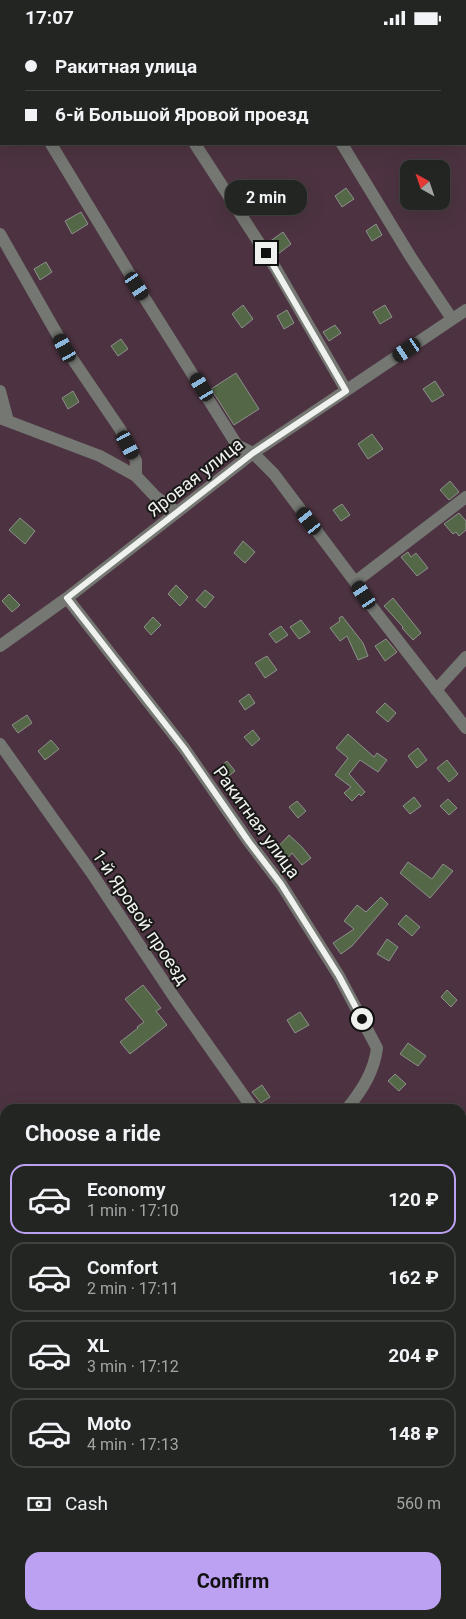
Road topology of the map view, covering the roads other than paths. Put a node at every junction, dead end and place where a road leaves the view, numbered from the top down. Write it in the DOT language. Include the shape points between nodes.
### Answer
graph roads {
  1 [pos="52,145"];
  2 [pos="196,145"];
  3 [pos="343,145"];
  4 [pos="0,234"];
  5 [pos="466,310"];
  6 [pos="452,319"];
  7 [pos="0,391"];
  8 [pos="346,391"];
  9 [pos="4,419"];
  10 [pos="253,453"];
  11 [pos="136,476"];
  12 [pos="466,497"];
  13 [pos="177,512"];
  14 [pos="355,583"];
  15 [pos="67,598"];
  16 [pos="0,646"];
  17 [pos="466,657"];
  18 [pos="436,690"];
  19 [pos="466,728"];
  20 [pos="0,744"];
  21 [pos="249,1104"];
  22 [pos="351,1104"];
  1 -- 10 [label="street" via="237,445"];
  2 -- 8 [label="street" via="276,269"];
  3 -- 6 [label="street"];
  4 -- 11 [label="street" via="65,348 120,429 136,461"];
  5 -- 6 [label="street, Яровая улица"];
  6 -- 8 [label="street, Яровая улица"];
  7 -- 9 [label="street"];
  8 -- 10 [label="street, Яровая улица"];
  9 -- 11 [label="street" via="100,456"];
  10 -- 13 [label="street, Яровая улица"];
  10 -- 14 [label="street" via="274,474"];
  11 -- 13 [label="street"];
  12 -- 14 [label="street"];
  13 -- 15 [label="street, Яровая улица"];
  14 -- 18 [label="street"];
  15 -- 16 [label="street, Яровая улица"];
  15 -- 22 [label="street, Ракитная улица" via="184,748 281,884 339,976 377,1048 363,1088"];
  17 -- 18 [label="street"];
  18 -- 19 [label="street"];
  20 -- 21 [label="street, 1-й Яровой проезд"];
}
